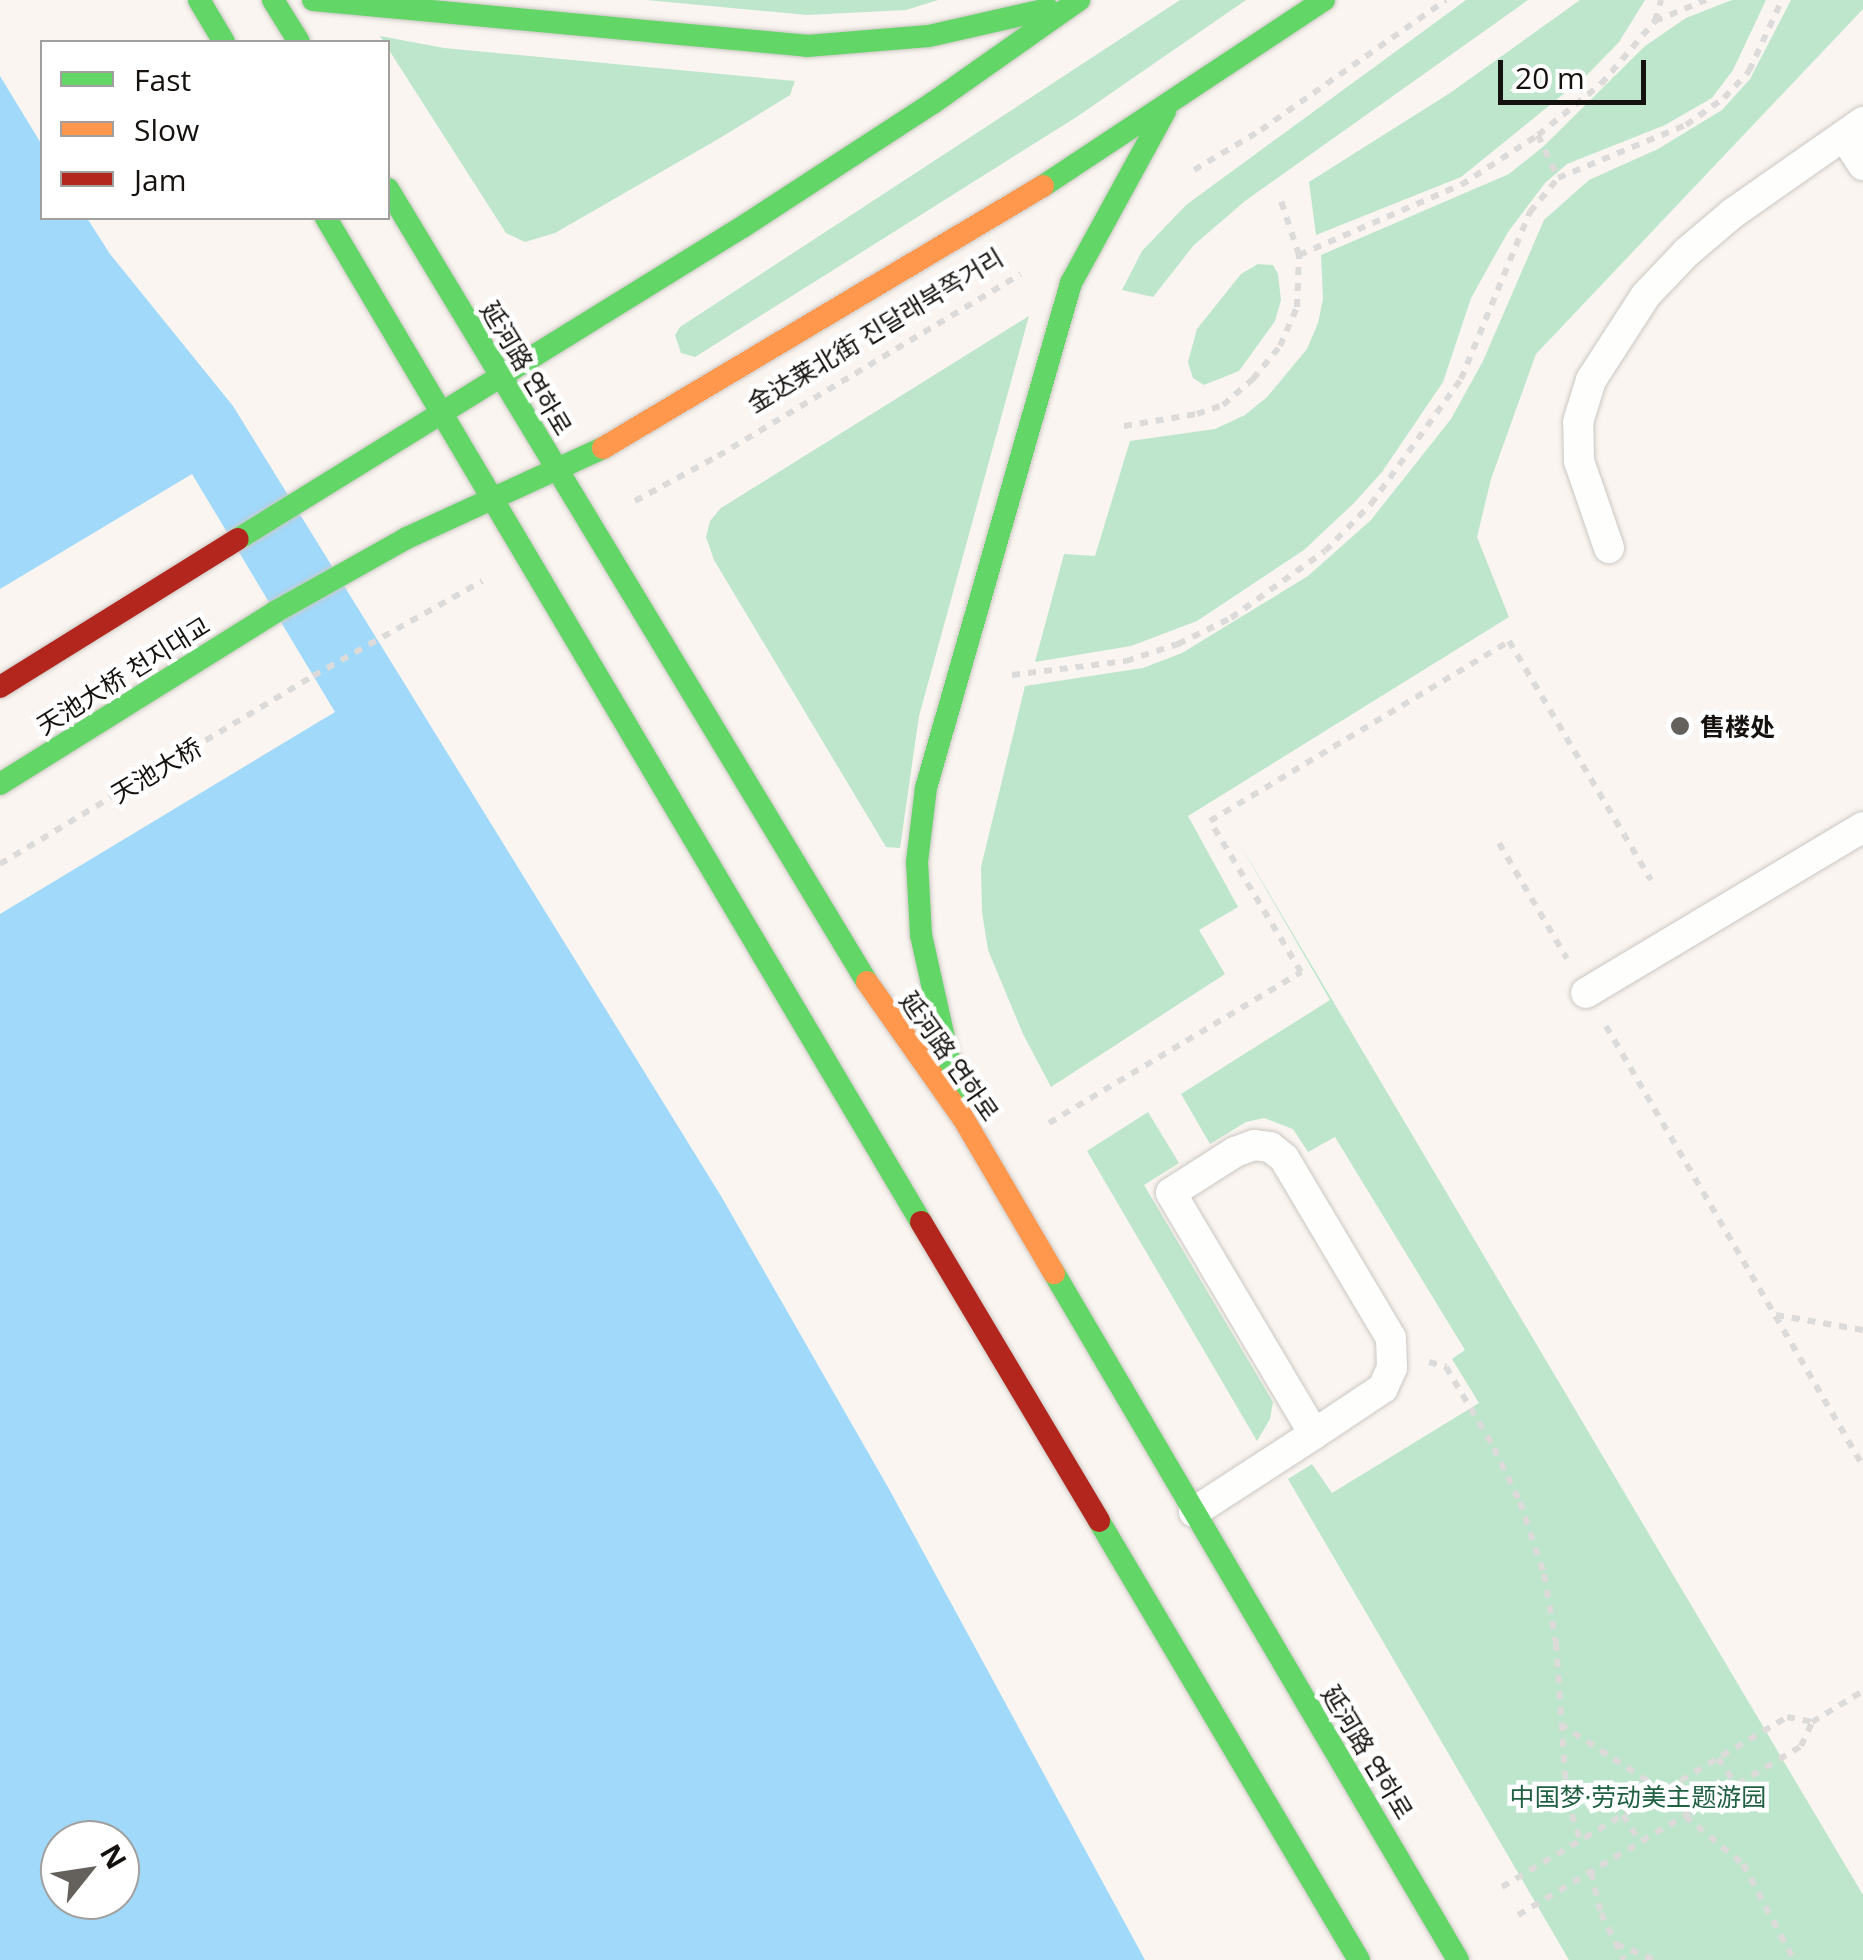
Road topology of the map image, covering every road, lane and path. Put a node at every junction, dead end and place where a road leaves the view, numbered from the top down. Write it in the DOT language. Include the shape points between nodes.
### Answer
graph roads {
  1 [pos="199,0"];
  2 [pos="273,0"];
  3 [pos="313,0"];
  4 [pos="1324,0"];
  5 [pos="1446,0"];
  6 [pos="1661,0"];
  7 [pos="1706,0"];
  8 [pos="1782,0"];
  9 [pos="1077,1"];
  10 [pos="1655,21"];
  11 [pos="223,40"];
  12 [pos="298,40"];
  13 [pos="1170,102"];
  14 [pos="1854,129"];
  15 [pos="1538,135"];
  16 [pos="1863,165"];
  17 [pos="1181,178"];
  18 [pos="1558,178"];
  19 [pos="390,192"];
  20 [pos="1279,194"];
  21 [pos="327,220"];
  22 [pos="1299,256"];
  23 [pos="1035,266"];
  24 [pos="502,378"];
  25 [pos="442,417"];
  26 [pos="1124,426"];
  27 [pos="556,470"];
  28 [pos="492,499"];
  29 [pos="588,525"];
  30 [pos="1610,548"];
  31 [pos="526,558"];
  32 [pos="276,612"];
  33 [pos="1012,674"];
  34 [pos="0,686"];
  35 [pos="0,784"];
  36 [pos="1863,827"];
  37 [pos="1499,844"];
  38 [pos="0,864"];
  39 [pos="1651,880"];
  40 [pos="1586,993"];
  41 [pos="963,1118"];
  42 [pos="1050,1123"];
  43 [pos="1774,1315"];
  44 [pos="1863,1330"];
  45 [pos="1394,1353"];
  46 [pos="1314,1434"];
  47 [pos="1863,1466"];
  48 [pos="1194,1512"];
  49 [pos="1863,1691"];
  50 [pos="1812,1722"];
  51 [pos="1559,1723"];
  52 [pos="1718,1758"];
  53 [pos="1736,1785"];
  54 [pos="1663,1791"];
  55 [pos="1623,1814"];
  56 [pos="1685,1816"];
  57 [pos="1580,1840"];
  58 [pos="1640,1842"];
  59 [pos="1591,1872"];
  60 [pos="1502,1887"];
  61 [pos="1518,1916"];
  62 [pos="1615,1943"];
  63 [pos="1359,1960"];
  64 [pos="1458,1960"];
  65 [pos="1624,1960"];
  66 [pos="1654,1960"];
  67 [pos="1794,1960"];
  1 -- 11 [label="main road"];
  2 -- 12 [label="main road"];
  3 -- 9 [label="main road" via="807,46 929,36"];
  4 -- 13 [label="main road, 金达莱北街 진달래북쪽거리"];
  5 -- 17 [label="path"];
  6 -- 10 [label="path"];
  7 -- 10 [label="path"];
  8 -- 18 [label="path" via="1748,71 1724,98 1686,125"];
  9 -- 24 [label="main road" via="904,122"];
  10 -- 15 [label="path" via="1601,84"];
  13 -- 27 [label="main road, 金达莱北街 진달래북쪽거리" via="1001,213 648,425"];
  13 -- 41 [label="main road" via="1071,282 926,788 916,862 921,935"];
  14 -- 16 [label="lane"];
  14 -- 30 [label="lane" via="1686,252 1646,295 1591,380 1578,422 1579,460"];
  15 -- 18 [label="path"];
  15 -- 22 [label="path" via="1461,185"];
  18 -- 33 [label="path" via="1530,212 1461,379 1371,504 1325,551 1231,618 1178,644 1126,662"];
  19 -- 24 [label="main road, 延河路 연하로"];
  20 -- 22 [label="path"];
  21 -- 25 [label="main road"];
  22 -- 26 [label="path" via="1298,307 1280,346 1253,379 1224,405"];
  23 -- 29 [label="path, 金达莱北街 진달래북쪽거리" via="718,456"];
  24 -- 25 [label="main road"];
  24 -- 27 [label="main road, 延河路 연하로"];
  25 -- 28 [label="main road"];
  25 -- 34 [label="main road"];
  27 -- 28 [label="main road, 金达莱北街 진달래북쪽거리"];
  27 -- 29 [label="main road, 延河路 연하로"];
  28 -- 31 [label="main road"];
  28 -- 32 [label="main road, 金达莱北街 진달래북쪽거리"];
  29 -- 41 [label="main road, 延河路 연하로" via="886,1014"];
  31 -- 38 [label="path, 天池大桥" via="313,676"];
  31 -- 63 [label="main road"];
  32 -- 35 [label="main road, 天池大桥 천지대교"];
  36 -- 40 [label="lane"];
  37 -- 40 [label="path"];
  39 -- 42 [label="path" via="1508,641 1210,820 1301,972"];
  40 -- 43 [label="path"];
  41 -- 48 [label="main road, 延河路 연하로"];
  43 -- 44 [label="path"];
  43 -- 47 [label="path"];
  45 -- 46 [label="lane" via="1383,1388"];
  45 -- 46 [label="lane" via="1284,1158 1270,1147 1235,1152 1171,1193"];
  45 -- 51 [label="path" via="1446,1367 1520,1502 1544,1574 1556,1643"];
  46 -- 48 [label="lane"];
  48 -- 64 [label="main road, 延河路 연하로"];
  49 -- 50 [label="path"];
  50 -- 52 [label="path" via="1787,1717"];
  50 -- 53 [label="path" via="1801,1746"];
  51 -- 54 [label="path"];
  51 -- 57 [label="path"];
  52 -- 53 [label="path"];
  52 -- 54 [label="path"];
  53 -- 56 [label="path"];
  54 -- 55 [label="path"];
  55 -- 57 [label="path"];
  55 -- 58 [label="path"];
  56 -- 58 [label="path"];
  56 -- 67 [label="path" via="1743,1864"];
  57 -- 60 [label="path"];
  58 -- 59 [label="path"];
  59 -- 61 [label="path"];
  59 -- 62 [label="path"];
  62 -- 65 [label="path"];
  62 -- 66 [label="path"];
}
